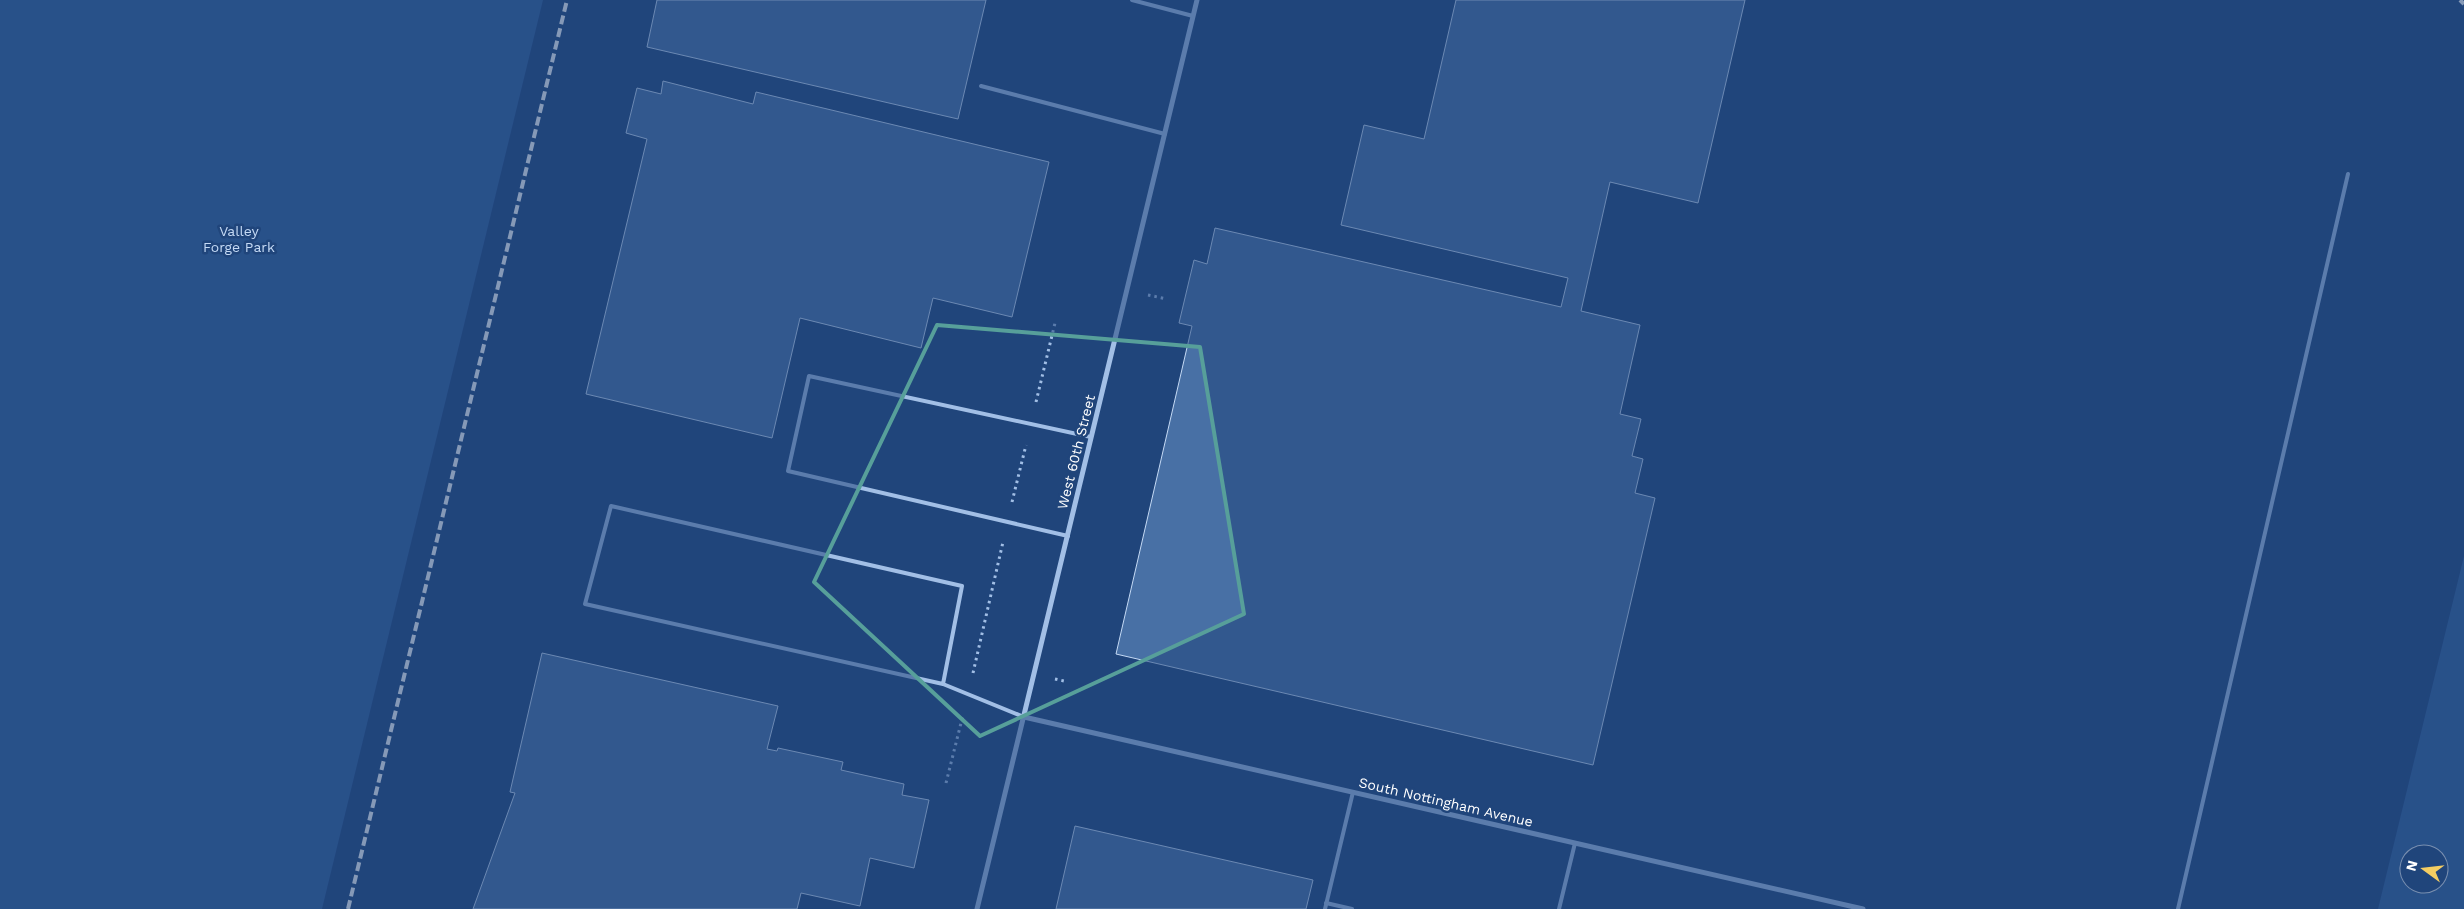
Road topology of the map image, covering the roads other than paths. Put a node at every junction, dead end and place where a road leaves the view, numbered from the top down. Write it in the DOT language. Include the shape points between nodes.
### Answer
graph roads {
  1 [pos="1132,0"];
  2 [pos="1197,0"];
  3 [pos="1193,16"];
  4 [pos="981,86"];
  5 [pos="1165,134"];
  6 [pos="2348,174"];
  7 [pos="1091,438"];
  8 [pos="1068,536"];
  9 [pos="943,684"];
  10 [pos="1024,717"];
  11 [pos="1353,792"];
  12 [pos="1576,843"];
  13 [pos="1326,903"];
  14 [pos="978,909"];
  15 [pos="1325,909"];
  16 [pos="1352,909"];
  17 [pos="1559,909"];
  18 [pos="1863,909"];
  19 [pos="2178,909"];
  1 -- 3 [label="lane"];
  2 -- 3 [label="street, West 60th Street"];
  3 -- 5 [label="street, West 60th Street"];
  4 -- 5 [label="lane"];
  5 -- 7 [label="street, West 60th Street"];
  6 -- 19 [label="lane"];
  7 -- 8 [label="street, West 60th Street"];
  7 -- 8 [label="lane" via="809,376 788,471"];
  8 -- 10 [label="street, West 60th Street"];
  9 -- 9 [label="lane" via="585,604 611,506 962,586"];
  9 -- 10 [label="lane"];
  10 -- 11 [label="street, South Nottingham Avenue"];
  10 -- 14 [label="street, West 60th Street"];
  11 -- 12 [label="street, South Nottingham Avenue"];
  11 -- 13 [label="lane"];
  12 -- 17 [label="lane"];
  12 -- 18 [label="street, South Nottingham Avenue"];
  13 -- 15 [label="lane"];
  13 -- 16 [label="lane"];
}
